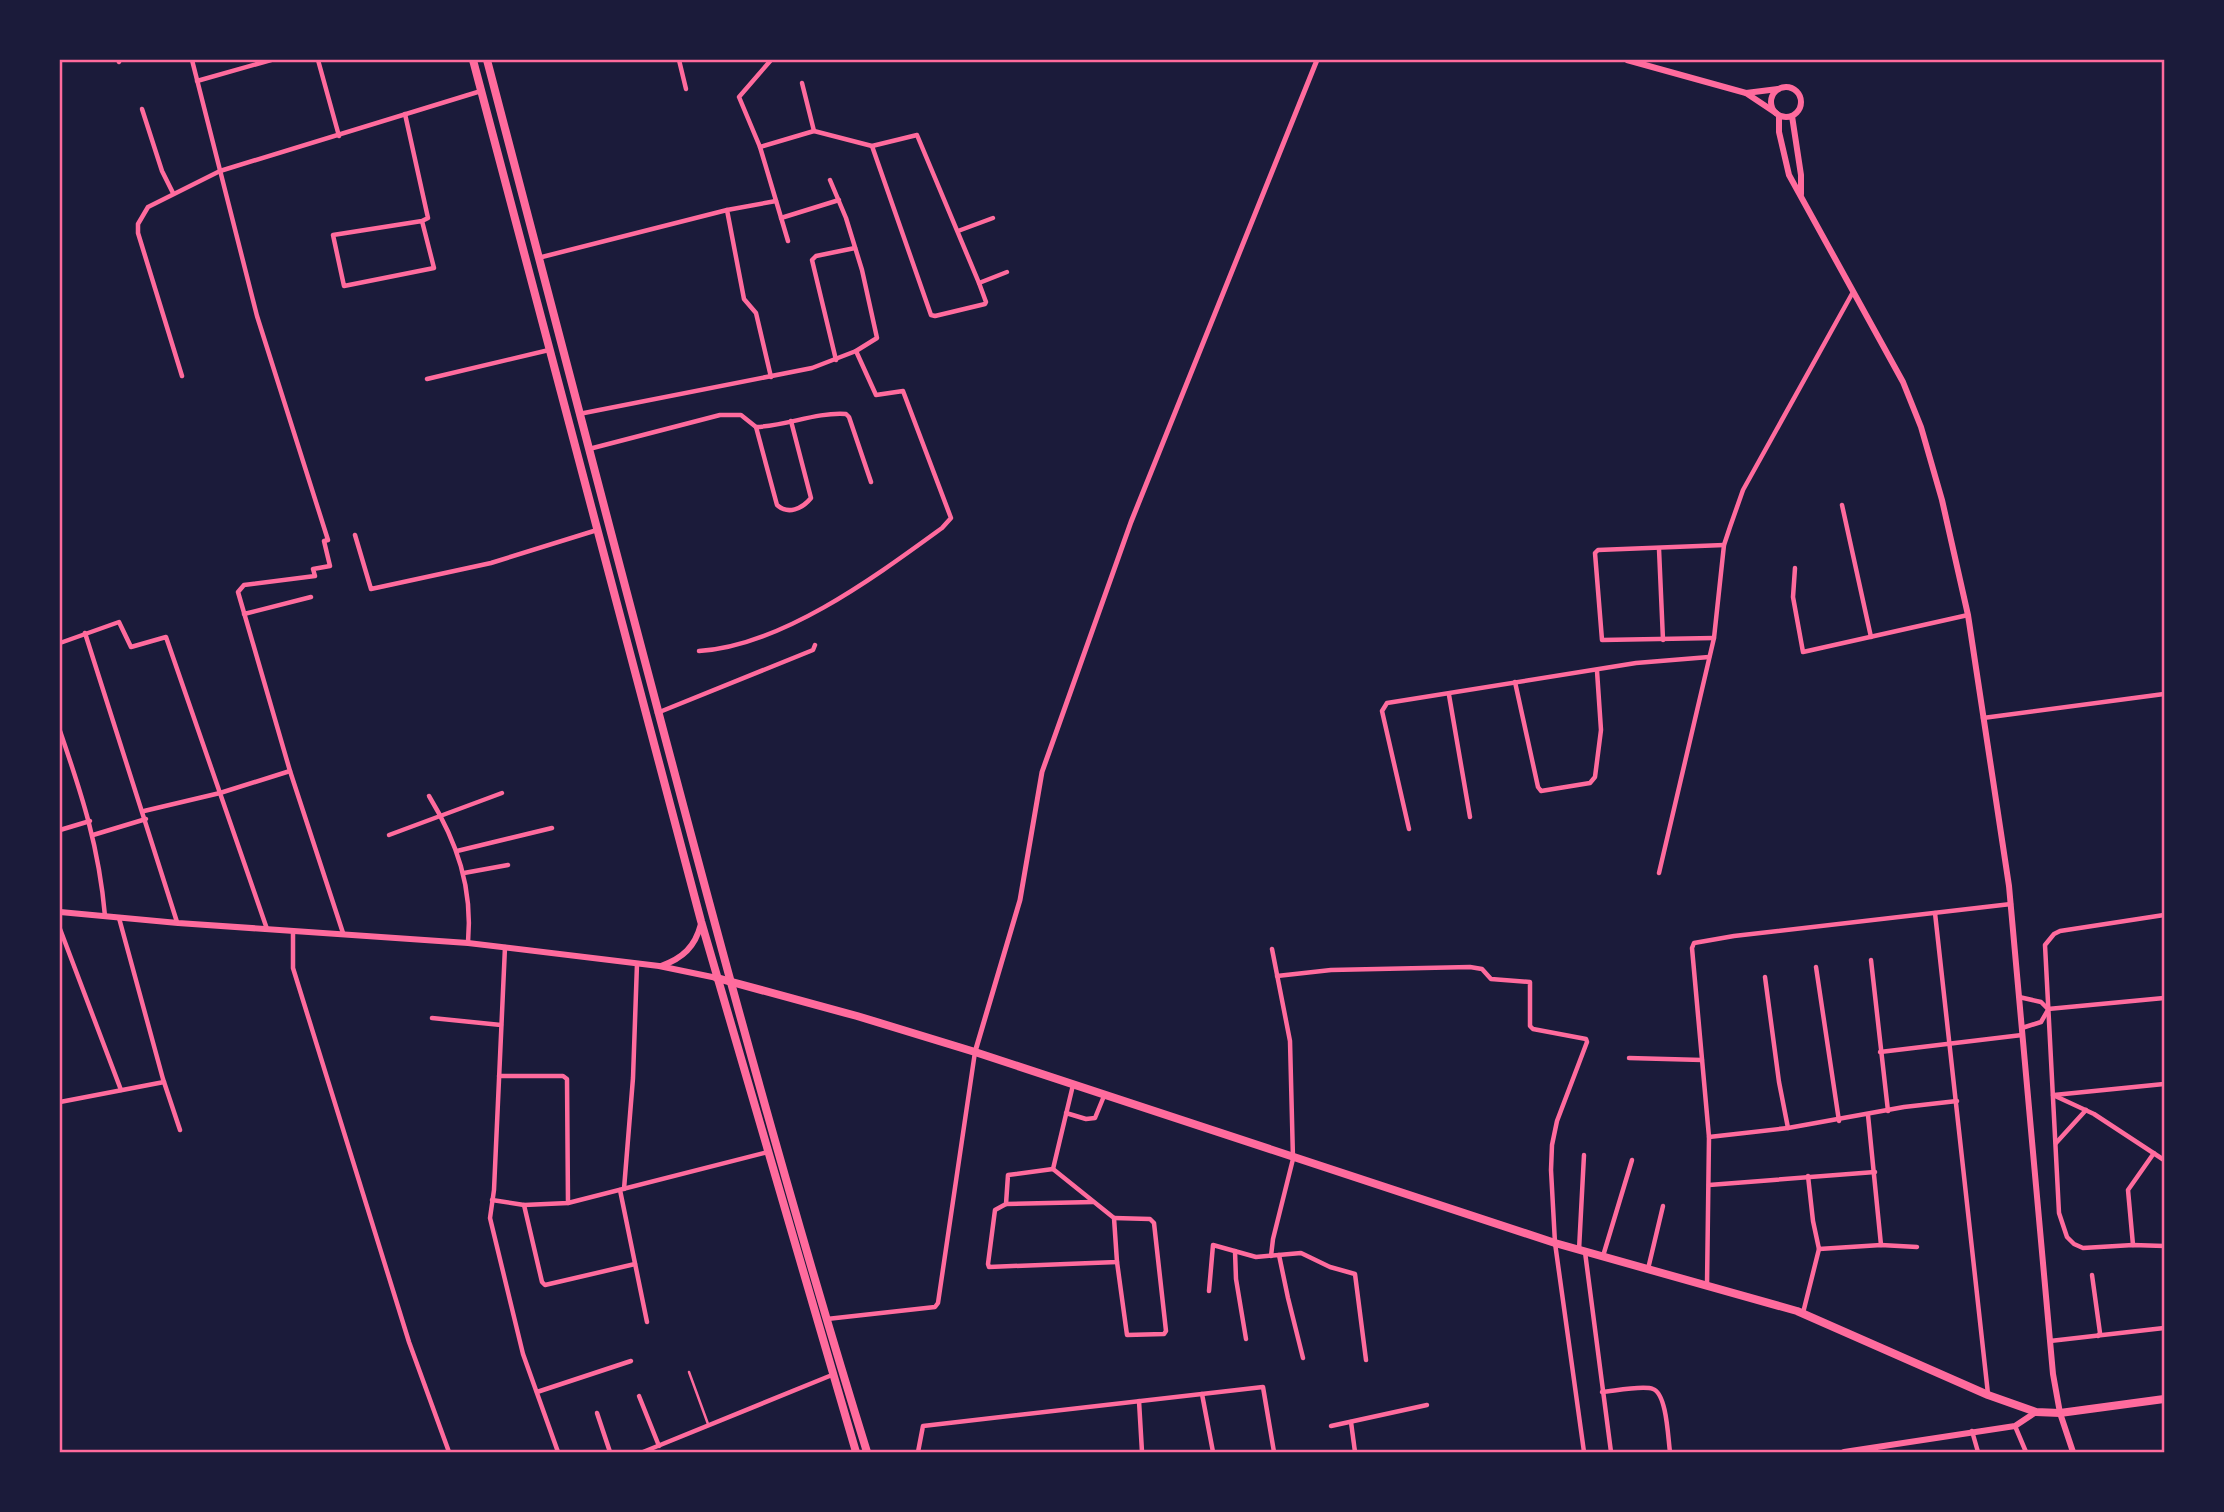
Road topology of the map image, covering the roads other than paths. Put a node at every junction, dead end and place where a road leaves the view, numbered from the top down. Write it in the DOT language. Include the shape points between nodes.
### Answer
graph roads {
  1 [pos="192,60"];
  2 [pos="271,60"];
  3 [pos="318,60"];
  4 [pos="473,60"];
  5 [pos="487,60"];
  6 [pos="679,60"];
  7 [pos="771,60"];
  8 [pos="1317,60"];
  9 [pos="1627,60"];
  10 [pos="197,81"];
  11 [pos="802,83"];
  12 [pos="687,89"];
  13 [pos="1778,89"];
  14 [pos="481,90"];
  15 [pos="1746,93"];
  16 [pos="142,109"];
  17 [pos="405,114"];
  18 [pos="1778,115"];
  19 [pos="1792,116"];
  20 [pos="814,131"];
  21 [pos="339,136"];
  22 [pos="760,146"];
  23 [pos="872,146"];
  24 [pos="220,171"];
  25 [pos="830,180"];
  26 [pos="173,193"];
  27 [pos="1801,196"];
  28 [pos="839,200"];
  29 [pos="775,201"];
  30 [pos="727,210"];
  31 [pos="781,218"];
  32 [pos="993,218"];
  33 [pos="422,221"];
  34 [pos="958,231"];
  35 [pos="788,242"];
  36 [pos="855,248"];
  37 [pos="537,258"];
  38 [pos="1007,272"];
  39 [pos="979,283"];
  40 [pos="1853,291"];
  41 [pos="550,350"];
  42 [pos="856,351"];
  43 [pos="836,360"];
  44 [pos="182,376"];
  45 [pos="771,377"];
  46 [pos="426,379"];
  47 [pos="578,414"];
  48 [pos="791,421"];
  49 [pos="756,427"];
  50 [pos="588,450"];
  51 [pos="577,453"];
  52 [pos="871,482"];
  53 [pos="1842,505"];
  54 [pos="597,530"];
  55 [pos="355,536"];
  56 [pos="1724,545"];
  57 [pos="1659,549"];
  58 [pos="1795,568"];
  59 [pos="311,597"];
  60 [pos="244,614"];
  61 [pos="1968,615"];
  62 [pos="85,633"];
  63 [pos="1871,637"];
  64 [pos="1714,638"];
  65 [pos="1663,640"];
  66 [pos="60,643"];
  67 [pos="816,645"];
  68 [pos="699,651"];
  69 [pos="1709,657"];
  70 [pos="1597,670"];
  71 [pos="1515,682"];
  72 [pos="2165,694"];
  73 [pos="1449,695"];
  74 [pos="657,713"];
  75 [pos="1983,718"];
  76 [pos="60,731"];
  77 [pos="290,771"];
  78 [pos="220,793"];
  79 [pos="502,793"];
  80 [pos="429,796"];
  81 [pos="144,811"];
  82 [pos="441,815"];
  83 [pos="1470,817"];
  84 [pos="146,819"];
  85 [pos="90,821"];
  86 [pos="552,828"];
  87 [pos="1409,829"];
  88 [pos="60,830"];
  89 [pos="93,835"];
  90 [pos="389,835"];
  91 [pos="457,851"];
  92 [pos="508,865"];
  93 [pos="464,873"];
  94 [pos="1659,873"];
  95 [pos="2011,904"];
  96 [pos="60,912"];
  97 [pos="1935,913"];
  98 [pos="2165,915"];
  99 [pos="105,916"];
  100 [pos="119,918"];
  101 [pos="701,922"];
  102 [pos="178,923"];
  103 [pos="60,929"];
  104 [pos="267,929"];
  105 [pos="293,930"];
  106 [pos="343,933"];
  107 [pos="468,943"];
  108 [pos="505,947"];
  109 [pos="1272,949"];
  110 [pos="1871,960"];
  111 [pos="637,964"];
  112 [pos="659,967"];
  113 [pos="1816,967"];
  114 [pos="1278,976"];
  115 [pos="1765,977"];
  116 [pos="717,978"];
  117 [pos="730,981"];
  118 [pos="2019,997"];
  119 [pos="2165,998"];
  120 [pos="2048,1009"];
  121 [pos="432,1018"];
  122 [pos="501,1026"];
  123 [pos="2023,1031"];
  124 [pos="1950,1044"];
  125 [pos="975,1052"];
  126 [pos="1880,1052"];
  127 [pos="1629,1058"];
  128 [pos="1702,1060"];
  129 [pos="499,1076"];
  130 [pos="164,1082"];
  131 [pos="1073,1085"];
  132 [pos="2164,1085"];
  133 [pos="121,1090"];
  134 [pos="2053,1095"];
  135 [pos="1104,1096"];
  136 [pos="1957,1101"];
  137 [pos="60,1102"];
  138 [pos="2086,1110"];
  139 [pos="1888,1111"];
  140 [pos="1066,1113"];
  141 [pos="1868,1115"];
  142 [pos="1839,1121"];
  143 [pos="1788,1128"];
  144 [pos="180,1130"];
  145 [pos="1709,1137"];
  146 [pos="2055,1144"];
  147 [pos="768,1152"];
  148 [pos="2154,1153"];
  149 [pos="1584,1155"];
  150 [pos="1293,1158"];
  151 [pos="1632,1160"];
  152 [pos="2165,1160"];
  153 [pos="1053,1170"];
  154 [pos="1875,1172"];
  155 [pos="1808,1176"];
  156 [pos="1709,1185"];
  157 [pos="622,1190"];
  158 [pos="492,1200"];
  159 [pos="1093,1202"];
  160 [pos="568,1203"];
  161 [pos="1006,1204"];
  162 [pos="524,1205"];
  163 [pos="1663,1206"];
  164 [pos="1114,1219"];
  165 [pos="1555,1243"];
  166 [pos="1881,1245"];
  167 [pos="2133,1245"];
  168 [pos="2165,1246"];
  169 [pos="1917,1247"];
  170 [pos="1819,1249"];
  171 [pos="1236,1251"];
  172 [pos="1582,1251"];
  173 [pos="1279,1255"];
  174 [pos="1271,1256"];
  175 [pos="1603,1257"];
  176 [pos="1117,1262"];
  177 [pos="635,1264"];
  178 [pos="1648,1270"];
  179 [pos="813,1271"];
  180 [pos="803,1273"];
  181 [pos="2092,1275"];
  182 [pos="1707,1286"];
  183 [pos="1209,1291"];
  184 [pos="1803,1313"];
  185 [pos="826,1319"];
  186 [pos="646,1322"];
  187 [pos="2165,1328"];
  188 [pos="2098,1336"];
  189 [pos="1246,1339"];
  190 [pos="2050,1341"];
  191 [pos="1303,1358"];
  192 [pos="1366,1360"];
  193 [pos="631,1361"];
  194 [pos="688,1371"];
  195 [pos="832,1375"];
  196 [pos="537,1392"];
  197 [pos="1602,1392"];
  198 [pos="1202,1394"];
  199 [pos="1988,1395"];
  200 [pos="639,1396"];
  201 [pos="2165,1399"];
  202 [pos="1139,1401"];
  203 [pos="1427,1405"];
  204 [pos="2036,1412"];
  205 [pos="597,1413"];
  206 [pos="2060,1413"];
  207 [pos="1351,1422"];
  208 [pos="1331,1426"];
  209 [pos="2015,1426"];
  210 [pos="709,1427"];
  211 [pos="1972,1432"];
  212 [pos="659,1446"];
  213 [pos="449,1452"];
  214 [pos="558,1452"];
  215 [pos="610,1452"];
  216 [pos="643,1452"];
  217 [pos="856,1452"];
  218 [pos="867,1452"];
  219 [pos="918,1452"];
  220 [pos="1142,1452"];
  221 [pos="1213,1452"];
  222 [pos="1274,1452"];
  223 [pos="1354,1452"];
  224 [pos="1584,1452"];
  225 [pos="1611,1452"];
  226 [pos="1670,1452"];
  227 [pos="1844,1452"];
  228 [pos="1978,1452"];
  229 [pos="2026,1452"];
  230 [pos="2073,1452"];
  1 -- 10 [label="street"];
  2 -- 10 [label="street"];
  3 -- 21 [label="street"];
  4 -- 14 [label="highway"];
  5 -- 37 [label="highway"];
  6 -- 12 [label="street"];
  7 -- 22 [label="street" via="739,94"];
  8 -- 125 [label="street" via="1131,522 1042,772 1020,900"];
  9 -- 15 [label="main road"];
  10 -- 24 [label="street"];
  11 -- 20 [label="street"];
  13 -- 15 [label="main road"];
  13 -- 18 [label="main road" via="1771,100"];
  13 -- 19 [label="main road" via="1791,88 1800,97 1799,109"];
  14 -- 17 [label="street"];
  14 -- 41 [label="highway"];
  15 -- 18 [label="main road"];
  16 -- 26 [label="street"];
  17 -- 21 [label="street"];
  17 -- 33 [label="street" via="428,216"];
  18 -- 19 [label="main road"];
  18 -- 27 [label="main road" via="1789,175"];
  19 -- 27 [label="main road"];
  20 -- 22 [label="street"];
  20 -- 23 [label="street"];
  21 -- 24 [label="street"];
  22 -- 29 [label="street"];
  23 -- 34 [label="street" via="917,135"];
  23 -- 39 [label="street" via="931,315 985,304"];
  24 -- 26 [label="street"];
  24 -- 60 [label="street" via="257,316 328,540 324,541 330,566 313,569 315,576 240,586"];
  25 -- 28 [label="street"];
  26 -- 44 [label="street" via="148,207 138,233"];
  27 -- 40 [label="main road"];
  28 -- 31 [label="street"];
  28 -- 36 [label="street"];
  29 -- 30 [label="street"];
  29 -- 31 [label="street"];
  30 -- 37 [label="street"];
  30 -- 45 [label="street" via="744,299 756,313"];
  31 -- 35 [label="street"];
  32 -- 34 [label="street"];
  33 -- 33 [label="street" via="333,235 344,286 434,268"];
  34 -- 39 [label="street"];
  36 -- 42 [label="street" via="878,336"];
  36 -- 43 [label="street" via="812,260"];
  37 -- 47 [label="highway"];
  38 -- 39 [label="street"];
  40 -- 56 [label="street" via="1743,491"];
  40 -- 61 [label="main road" via="1903,382 1928,444"];
  41 -- 46 [label="street"];
  41 -- 51 [label="highway"];
  42 -- 43 [label="street"];
  42 -- 68 [label="street" via="876,395 903,391 951,518 869,581 803,617 730,648"];
  43 -- 45 [label="street"];
  45 -- 47 [label="street"];
  47 -- 50 [label="highway"];
  48 -- 49 [label="street"];
  48 -- 49 [label="street" via="811,498 790,511 777,505"];
  48 -- 52 [label="street" via="846,414"];
  49 -- 50 [label="street" via="741,415 720,415"];
  50 -- 51 [label="highway"];
  50 -- 74 [label="highway"];
  51 -- 54 [label="highway"];
  53 -- 63 [label="street"];
  54 -- 55 [label="street" via="491,563 371,589"];
  54 -- 101 [label="highway"];
  56 -- 57 [label="street"];
  56 -- 64 [label="street"];
  57 -- 65 [label="street"];
  57 -- 65 [label="street" via="1598,550 1595,554 1602,640"];
  58 -- 63 [label="street" via="1793,597 1803,653"];
  59 -- 60 [label="street"];
  60 -- 77 [label="street"];
  61 -- 63 [label="street"];
  61 -- 75 [label="main road"];
  62 -- 66 [label="street"];
  62 -- 78 [label="street" via="120,622 131,648 166,637"];
  62 -- 81 [label="street"];
  64 -- 65 [label="street"];
  64 -- 69 [label="street"];
  67 -- 74 [label="street"];
  69 -- 70 [label="street"];
  69 -- 94 [label="street"];
  70 -- 71 [label="street"];
  70 -- 71 [label="street" via="1601,730 1595,777 1590,783 1541,791"];
  71 -- 73 [label="street"];
  72 -- 75 [label="street"];
  73 -- 83 [label="street"];
  73 -- 87 [label="street" via="1397,700 1382,709"];
  74 -- 117 [label="highway"];
  75 -- 95 [label="main road"];
  76 -- 85 [label="street"];
  77 -- 78 [label="street"];
  77 -- 106 [label="street"];
  78 -- 81 [label="street"];
  78 -- 104 [label="street"];
  79 -- 82 [label="street"];
  80 -- 82 [label="street"];
  81 -- 84 [label="street"];
  82 -- 90 [label="street"];
  82 -- 91 [label="street"];
  84 -- 89 [label="street"];
  84 -- 102 [label="street"];
  85 -- 88 [label="street"];
  85 -- 89 [label="street"];
  86 -- 91 [label="street"];
  89 -- 99 [label="street"];
  91 -- 93 [label="street"];
  92 -- 93 [label="street"];
  93 -- 107 [label="street"];
  95 -- 97 [label="street"];
  95 -- 118 [label="main road"];
  96 -- 99 [label="main road"];
  97 -- 124 [label="street"];
  97 -- 128 [label="street" via="1697,941 1693,945"];
  98 -- 120 [label="street" via="2054,934 2045,945"];
  99 -- 100 [label="main road"];
  100 -- 102 [label="main road"];
  100 -- 130 [label="street"];
  101 -- 112 [label="main road" via="692,947"];
  101 -- 116 [label="highway"];
  102 -- 104 [label="main road"];
  103 -- 133 [label="street"];
  104 -- 105 [label="main road"];
  105 -- 106 [label="main road"];
  105 -- 213 [label="street" via="293,968 409,1342"];
  106 -- 107 [label="main road"];
  107 -- 108 [label="main road"];
  108 -- 111 [label="main road"];
  108 -- 122 [label="street"];
  109 -- 114 [label="street"];
  110 -- 126 [label="street"];
  111 -- 112 [label="main road"];
  111 -- 157 [label="street" via="633,1092"];
  112 -- 116 [label="main road"];
  113 -- 142 [label="street"];
  114 -- 150 [label="street" via="1290,1041"];
  114 -- 165 [label="street" via="1331,970 1470,967 1482,969 1491,979 1530,982 1531,1027 1587,1042 1552,1145"];
  115 -- 143 [label="street"];
  116 -- 117 [label="highway"];
  116 -- 147 [label="highway"];
  117 -- 125 [label="highway"];
  117 -- 179 [label="highway"];
  118 -- 120 [label="street" via="2041,1002"];
  118 -- 123 [label="main road"];
  119 -- 120 [label="street"];
  120 -- 123 [label="street" via="2041,1022"];
  120 -- 134 [label="street"];
  121 -- 122 [label="street"];
  122 -- 129 [label="street"];
  123 -- 124 [label="street"];
  123 -- 190 [label="main road"];
  124 -- 126 [label="street"];
  124 -- 136 [label="street"];
  125 -- 131 [label="highway"];
  125 -- 185 [label="street" via="938,1303 935,1307"];
  126 -- 139 [label="street"];
  127 -- 128 [label="street"];
  128 -- 145 [label="street"];
  129 -- 158 [label="street"];
  129 -- 160 [label="street" via="567,1079"];
  130 -- 133 [label="street"];
  130 -- 144 [label="street"];
  131 -- 135 [label="highway"];
  131 -- 140 [label="street"];
  132 -- 134 [label="street"];
  133 -- 137 [label="street"];
  134 -- 138 [label="street"];
  134 -- 146 [label="street"];
  135 -- 140 [label="street" via="1095,1118"];
  135 -- 150 [label="highway"];
  136 -- 139 [label="street"];
  136 -- 199 [label="street"];
  138 -- 146 [label="street"];
  138 -- 148 [label="street"];
  139 -- 141 [label="street"];
  140 -- 153 [label="street"];
  141 -- 142 [label="street"];
  141 -- 154 [label="street"];
  142 -- 143 [label="street"];
  143 -- 145 [label="street"];
  145 -- 156 [label="street"];
  146 -- 167 [label="street" via="2059,1213 2067,1237 2083,1248"];
  147 -- 157 [label="street"];
  147 -- 180 [label="highway"];
  148 -- 152 [label="street"];
  148 -- 167 [label="street" via="2128,1190"];
  149 -- 172 [label="street"];
  150 -- 165 [label="highway"];
  150 -- 174 [label="street"];
  151 -- 175 [label="street"];
  153 -- 159 [label="street"];
  153 -- 161 [label="street" via="1008,1175"];
  154 -- 155 [label="street"];
  154 -- 166 [label="street"];
  155 -- 156 [label="street"];
  155 -- 170 [label="street"];
  156 -- 182 [label="street"];
  157 -- 160 [label="street"];
  157 -- 177 [label="street"];
  158 -- 162 [label="street"];
  158 -- 196 [label="street" via="490,1218 523,1354"];
  159 -- 161 [label="street"];
  159 -- 164 [label="street"];
  160 -- 162 [label="street"];
  161 -- 176 [label="street" via="995,1210 989,1267"];
  162 -- 177 [label="street" via="545,1285"];
  163 -- 178 [label="street"];
  164 -- 176 [label="street"];
  164 -- 176 [label="street" via="1150,1219 1154,1223 1164,1334 1127,1335"];
  165 -- 172 [label="highway"];
  165 -- 224 [label="street"];
  166 -- 169 [label="street"];
  166 -- 170 [label="street"];
  167 -- 168 [label="street"];
  170 -- 184 [label="street"];
  171 -- 174 [label="street"];
  171 -- 183 [label="street" via="1213,1245"];
  171 -- 189 [label="street"];
  172 -- 175 [label="highway"];
  172 -- 197 [label="street"];
  173 -- 174 [label="street"];
  173 -- 191 [label="street"];
  173 -- 192 [label="street" via="1301,1253 1354,1274"];
  175 -- 178 [label="highway"];
  177 -- 186 [label="street"];
  178 -- 182 [label="highway"];
  179 -- 180 [label="highway"];
  179 -- 185 [label="highway"];
  180 -- 195 [label="highway"];
  181 -- 188 [label="street"];
  182 -- 184 [label="highway"];
  184 -- 199 [label="highway"];
  185 -- 218 [label="highway"];
  187 -- 188 [label="street"];
  188 -- 190 [label="street"];
  190 -- 206 [label="main road"];
  193 -- 196 [label="street"];
  194 -- 210 [label="lane"];
  195 -- 210 [label="street"];
  195 -- 217 [label="highway"];
  196 -- 214 [label="street"];
  197 -- 225 [label="street"];
  197 -- 226 [label="street" via="1650,1388 1658,1392"];
  198 -- 202 [label="street"];
  198 -- 221 [label="street"];
  198 -- 222 [label="street" via="1263,1387"];
  199 -- 204 [label="highway"];
  200 -- 212 [label="street"];
  201 -- 206 [label="highway"];
  202 -- 219 [label="street" via="923,1426"];
  202 -- 220 [label="street"];
  203 -- 207 [label="street"];
  204 -- 206 [label="highway"];
  204 -- 209 [label="main road"];
  205 -- 215 [label="street"];
  206 -- 230 [label="main road"];
  207 -- 208 [label="street"];
  207 -- 223 [label="street"];
  209 -- 211 [label="main road"];
  209 -- 229 [label="street"];
  210 -- 212 [label="street"];
  211 -- 227 [label="main road"];
  211 -- 228 [label="street"];
  212 -- 216 [label="street"];
}
